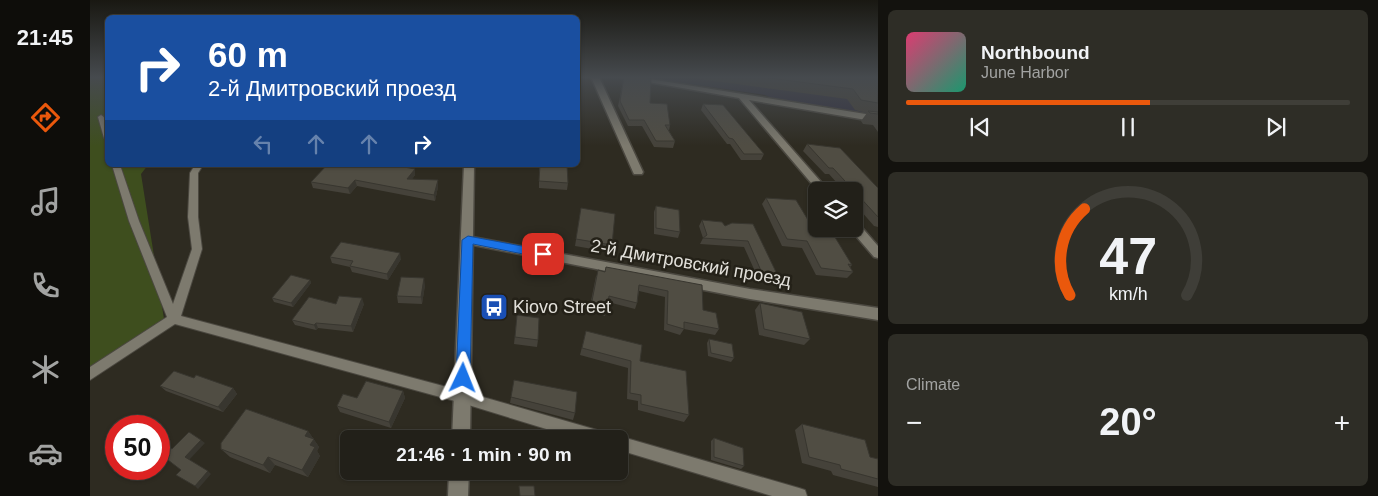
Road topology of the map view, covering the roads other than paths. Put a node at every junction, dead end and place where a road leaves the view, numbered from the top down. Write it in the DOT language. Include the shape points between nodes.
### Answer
graph roads {
  1 [pos="605,100"];
  2 [pos="745,100"];
  3 [pos="766,100"];
  4 [pos="101,117"];
  5 [pos="878,119"];
  6 [pos="105,129"];
  7 [pos="117,167"];
  8 [pos="198,167"];
  9 [pos="469,167"];
  10 [pos="638,172"];
  11 [pos="816,182"];
  12 [pos="863,236"];
  13 [pos="468,240"];
  14 [pos="878,254"];
  15 [pos="878,314"];
  16 [pos="174,319"];
  17 [pos="90,374"];
  18 [pos="462,397"];
  19 [pos="461,430"];
  20 [pos="574,430"];
  21 [pos="628,446"];
  22 [pos="459,480"];
  23 [pos="458,496"];
  24 [pos="799,496"];
  1 -- 10 [label="street"];
  2 -- 11 [label="street"];
  3 -- 5 [label="street"];
  4 -- 6 [label="lane"];
  7 -- 16 [label="lane" via="134,221"];
  8 -- 16 [label="lane" via="194,173 193,217 197,249"];
  9 -- 13 [label="street"];
  12 -- 14 [label="street"];
  13 -- 15 [label="street, 2-й Дмитровский проезд" via="750,294"];
  13 -- 18 [label="street"];
  16 -- 17 [label="lane"];
  16 -- 18 [label="lane"];
  18 -- 19 [label="street"];
  18 -- 20 [label="lane"];
  21 -- 24 [label="lane"];
  22 -- 23 [label="street"];
}
